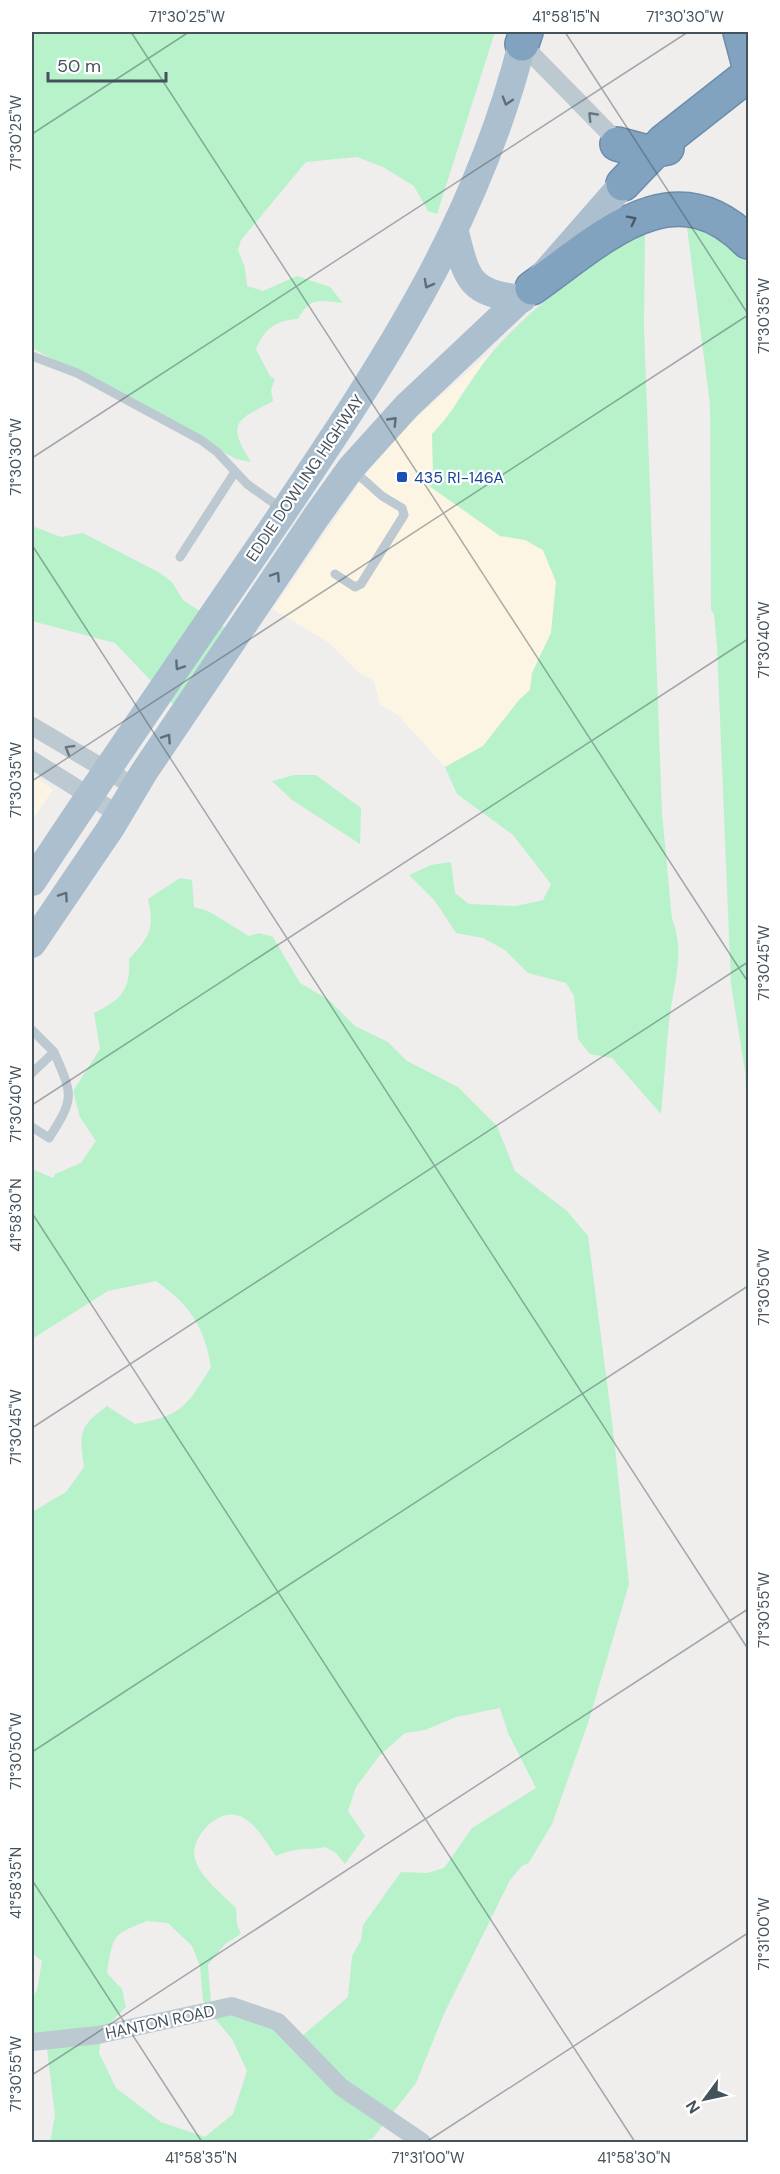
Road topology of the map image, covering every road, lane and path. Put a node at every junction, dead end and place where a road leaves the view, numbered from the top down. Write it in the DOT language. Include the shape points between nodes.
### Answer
graph roads {
  1 [pos="519,36"];
  2 [pos="745,54"];
  3 [pos="748,89"];
  4 [pos="617,144"];
  5 [pos="651,152"];
  6 [pos="623,184"];
  7 [pos="455,232"];
  8 [pos="748,242"];
  9 [pos="527,294"];
  10 [pos="32,356"];
  11 [pos="351,468"];
  12 [pos="235,472"];
  13 [pos="284,511"];
  14 [pos="180,557"];
  15 [pos="335,574"];
  16 [pos="32,726"];
  17 [pos="32,760"];
  18 [pos="107,771"];
  19 [pos="135,787"];
  20 [pos="88,797"];
  21 [pos="118,814"];
  22 [pos="32,882"];
  23 [pos="32,944"];
  24 [pos="32,1030"];
  25 [pos="54,1052"];
  26 [pos="32,1073"];
  27 [pos="32,1127"];
  28 [pos="32,2042"];
  29 [pos="422,2142"];
  4 -- 1 [label="street, one-way"];
  1 -- 7 [label="main road, EDDIE DOWLING HIGHWAY, one-way" via="496,137"];
  2 -- 5 [label="highway"];
  3 -- 5 [label="highway" via="681,140"];
  4 -- 5 [label="highway"];
  4 -- 6 [label="street" via="623,156"];
  5 -- 6 [label="highway"];
  6 -- 9 [label="main road, EDDIE DOWLING HIGHWAY"];
  7 -- 9 [label="main road" via="462,263 477,286 498,296"];
  7 -- 13 [label="main road, EDDIE DOWLING HIGHWAY, one-way" via="395,342"];
  9 -- 8 [label="highway, one-way" via="620,226 654,211 700,212 719,220"];
  11 -- 9 [label="main road, EDDIE DOWLING HIGHWAY, one-way" via="407,406"];
  10 -- 12 [label="lane" via="77,374 201,440"];
  11 -- 15 [label="lane" via="402,508 404,515 361,584 355,586"];
  19 -- 11 [label="main road, EDDIE DOWLING HIGHWAY, one-way"];
  12 -- 13 [label="lane"];
  12 -- 14 [label="lane"];
  13 -- 18 [label="main road, EDDIE DOWLING HIGHWAY, one-way"];
  18 -- 16 [label="street, one-way"];
  17 -- 20 [label="street"];
  18 -- 19 [label="street"];
  18 -- 20 [label="main road, EDDIE DOWLING HIGHWAY"];
  19 -- 21 [label="main road, EDDIE DOWLING HIGHWAY"];
  20 -- 21 [label="street"];
  20 -- 22 [label="main road, EDDIE DOWLING HIGHWAY"];
  23 -- 21 [label="main road, EDDIE DOWLING HIGHWAY, one-way"];
  24 -- 25 [label="lane"];
  25 -- 26 [label="lane"];
  25 -- 27 [label="lane" via="70,1089 68,1108 49,1138"];
  28 -- 29 [label="street, HANTON ROAD" via="98,2035 232,2006 278,2022 341,2087"];
}
